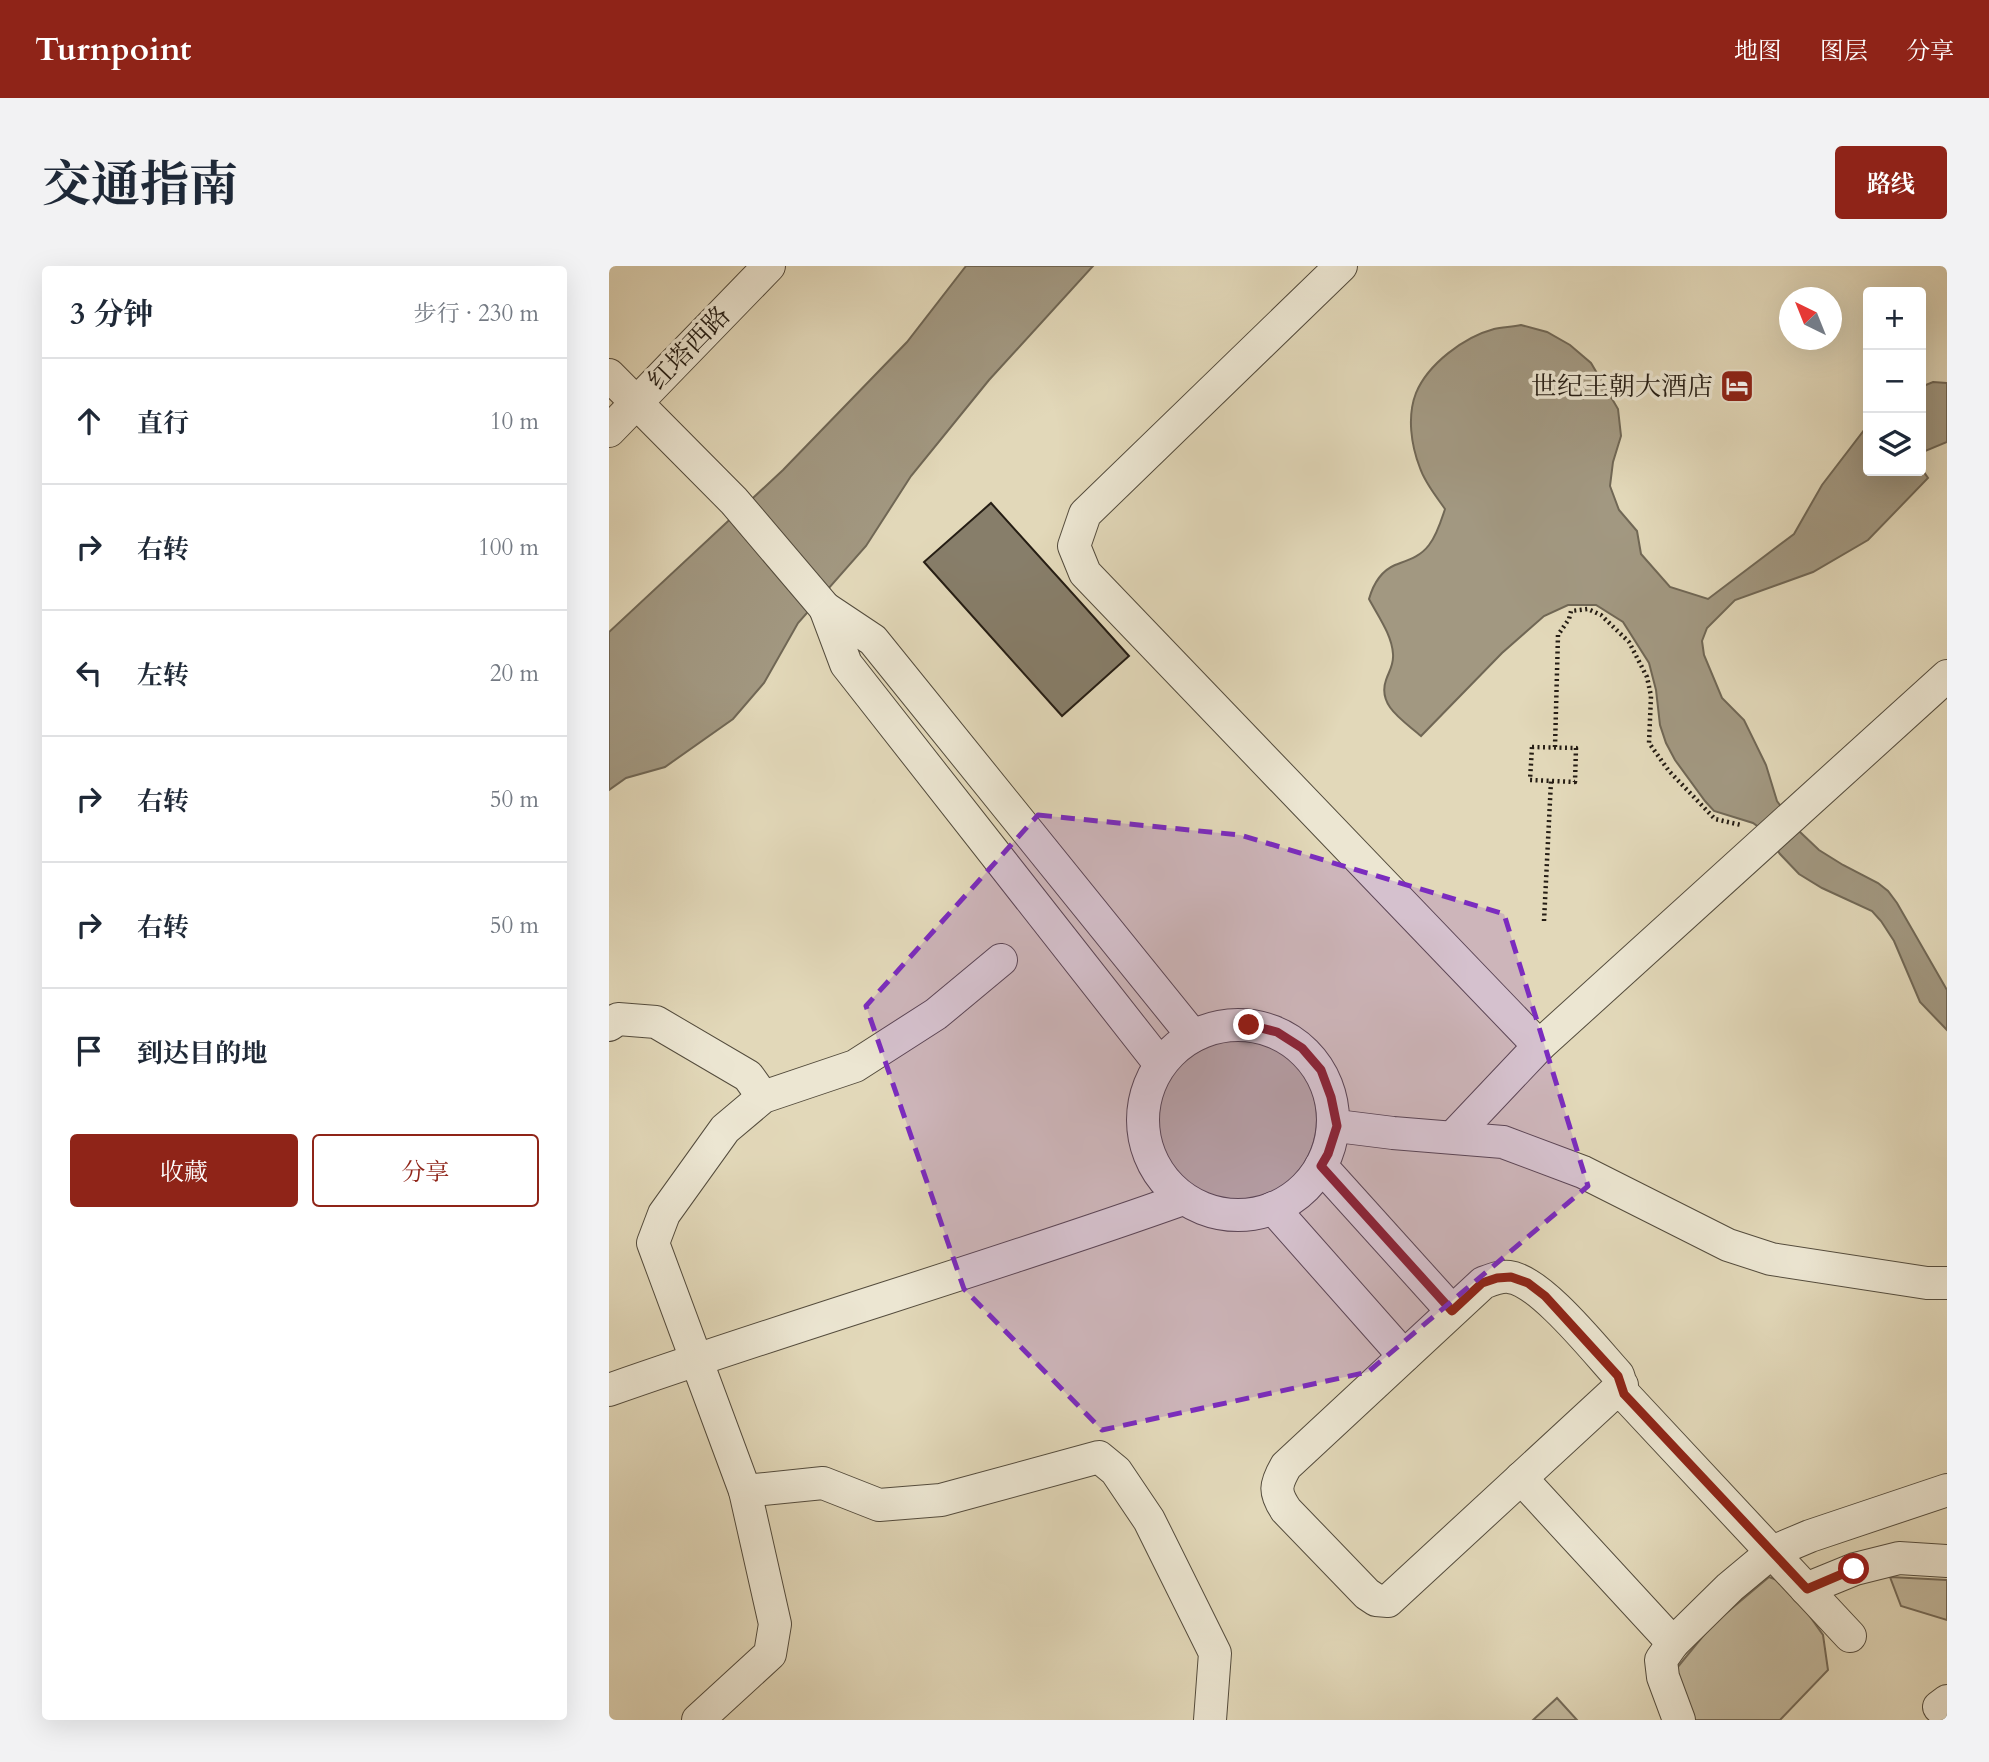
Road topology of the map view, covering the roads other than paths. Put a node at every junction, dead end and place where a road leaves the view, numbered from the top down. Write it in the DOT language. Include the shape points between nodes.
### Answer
graph roads {
  1 [pos="769,266"];
  2 [pos="1341,266"];
  3 [pos="609,374"];
  4 [pos="636,402"];
  5 [pos="609,431"];
  6 [pos="825,608"];
  7 [pos="1947,677"];
  8 [pos="1001,960"];
  9 [pos="609,1025"];
  10 [pos="1193,1036"];
  11 [pos="1539,1046"];
  12 [pos="1160,1064"];
  13 [pos="763,1097"];
  14 [pos="1337,1126"];
  15 [pos="1453,1137"];
  16 [pos="1321,1166"];
  17 [pos="1183,1199"];
  18 [pos="1273,1208"];
  19 [pos="1947,1283"];
  20 [pos="1452,1311"];
  21 [pos="1404,1356"];
  22 [pos="695,1360"];
  23 [pos="1622,1385"];
  24 [pos="609,1390"];
  25 [pos="1521,1478"];
  26 [pos="1947,1490"];
  27 [pos="745,1491"];
  28 [pos="1772,1552"];
  29 [pos="1947,1561"];
  30 [pos="1807,1589"];
  31 [pos="1850,1636"];
  32 [pos="1673,1643"];
  33 [pos="698,1720"];
  34 [pos="1210,1720"];
  35 [pos="1679,1720"];
  1 -- 4 [label="street, 红塔西路"];
  2 -- 11 [label="street" via="1084,514 1075,546 1085,573"];
  3 -- 4 [label="street"];
  4 -- 5 [label="street, 红塔西路"];
  4 -- 6 [label="street" via="734,501"];
  6 -- 10 [label="street" via="873,640"];
  6 -- 12 [label="street" via="846,664"];
  7 -- 11 [label="street"];
  8 -- 13 [label="street" via="936,1014 855,1066"];
  9 -- 13 [label="street" via="618,1019 656,1022 748,1076"];
  10 -- 12 [label="street"];
  10 -- 14 [label="street" via="1220,1026 1249,1025 1277,1032 1302,1048 1321,1070"];
  11 -- 15 [label="street"];
  12 -- 17 [label="street" via="1147,1091 1142,1121 1147,1152 1161,1178"];
  13 -- 22 [label="street" via="725,1129 664,1214 653,1243"];
  14 -- 15 [label="street"];
  14 -- 16 [label="street"];
  15 -- 19 [label="street" via="1503,1142 1583,1172 1728,1245 1771,1259"];
  16 -- 18 [label="street" via="1293,1199"];
  16 -- 20 [label="street"];
  17 -- 18 [label="street" via="1209,1212 1238,1216"];
  17 -- 22 [label="street" via="1070,1240"];
  18 -- 21 [label="street"];
  20 -- 21 [label="street"];
  20 -- 23 [label="street" via="1482,1283 1511,1277 1528,1283 1545,1296"];
  21 -- 25 [label="street" via="1286,1466 1276,1490 1286,1510 1367,1594 1388,1601"];
  22 -- 24 [label="street"];
  22 -- 27 [label="street"];
  23 -- 25 [label="street"];
  23 -- 28 [label="street" via="1624,1394"];
  25 -- 32 [label="street"];
  26 -- 28 [label="street"];
  27 -- 33 [label="street" via="775,1624 770,1654"];
  27 -- 34 [label="street" via="823,1483 879,1505 941,1500 1099,1457 1116,1471 1149,1520 1215,1653"];
  28 -- 30 [label="street"];
  28 -- 32 [label="street"];
  29 -- 30 [label="street" via="1899,1558 1854,1569"];
  30 -- 31 [label="street"];
  32 -- 35 [label="street" via="1661,1660"];
}
